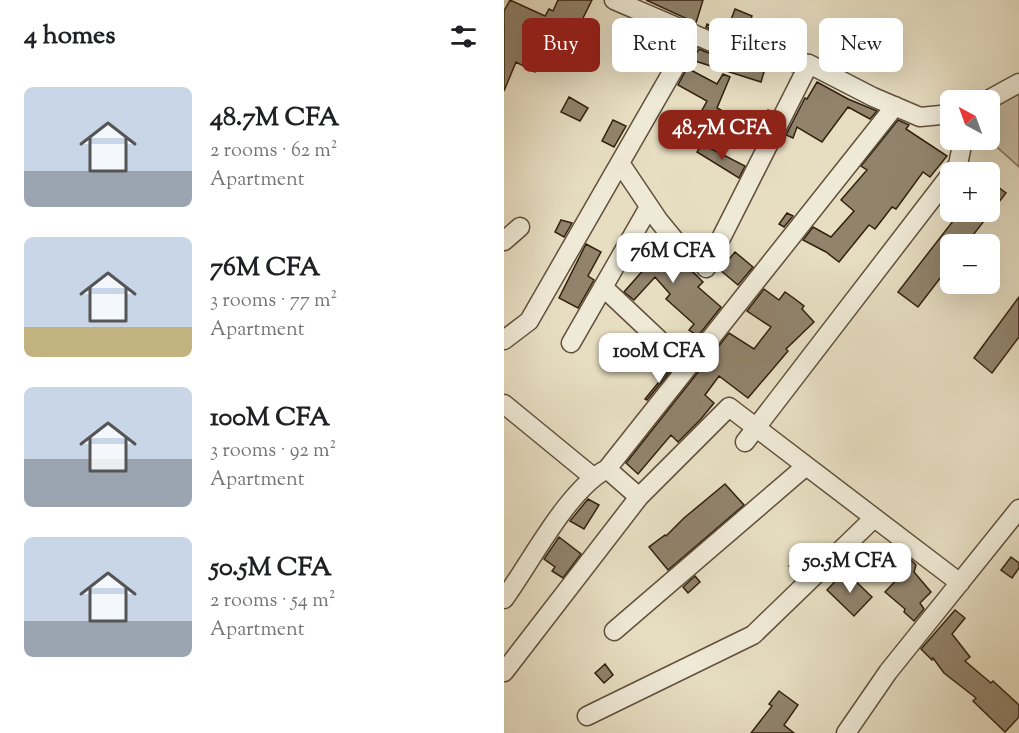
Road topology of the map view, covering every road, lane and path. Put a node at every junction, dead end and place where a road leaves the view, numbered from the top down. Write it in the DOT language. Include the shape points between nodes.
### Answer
graph roads {
  1 [pos="614,0"];
  2 [pos="656,18"];
  3 [pos="697,35"];
  4 [pos="809,64"];
  5 [pos="672,72"];
  6 [pos="1019,83"];
  7 [pos="1000,93"];
  8 [pos="895,106"];
  9 [pos="940,115"];
  10 [pos="620,163"];
  11 [pos="940,189"];
  12 [pos="649,207"];
  13 [pos="520,226"];
  14 [pos="504,241"];
  15 [pos="603,287"];
  16 [pos="504,340"];
  17 [pos="571,343"];
  18 [pos="688,367"];
  19 [pos="506,412"];
  20 [pos="750,435"];
  21 [pos="806,466"];
  22 [pos="600,473"];
  23 [pos="639,497"];
  24 [pos="1019,509"];
  25 [pos="873,519"];
  26 [pos="960,583"];
  27 [pos="504,599"];
  28 [pos="614,631"];
  29 [pos="504,672"];
  30 [pos="587,716"];
  31 [pos="846,733"];
  1 -- 2 [label="street"];
  3 -- 4 [label="street" via="742,55"];
  4 -- 8 [label="street"];
  4 -- 12 [label="street" via="699,265"];
  5 -- 10 [label="street"];
  6 -- 7 [label="street"];
  8 -- 9 [label="street" via="920,117"];
  8 -- 18 [label="street"];
  10 -- 12 [label="street"];
  10 -- 16 [label="street" via="529,321"];
  11 -- 20 [label="street"];
  12 -- 15 [label="street"];
  13 -- 14 [label="street"];
  15 -- 17 [label="street"];
  15 -- 18 [label="street"];
  18 -- 22 [label="street"];
  19 -- 22 [label="street"];
  20 -- 21 [label="street"];
  20 -- 23 [label="street" via="729,407"];
  21 -- 25 [label="street"];
  21 -- 28 [label="street"];
  22 -- 23 [label="street"];
  22 -- 27 [label="street" via="560,517"];
  23 -- 29 [label="street"];
  24 -- 26 [label="street"];
  25 -- 26 [label="street"];
  25 -- 30 [label="street" via="753,635"];
  26 -- 31 [label="street" via="888,672"];
}
